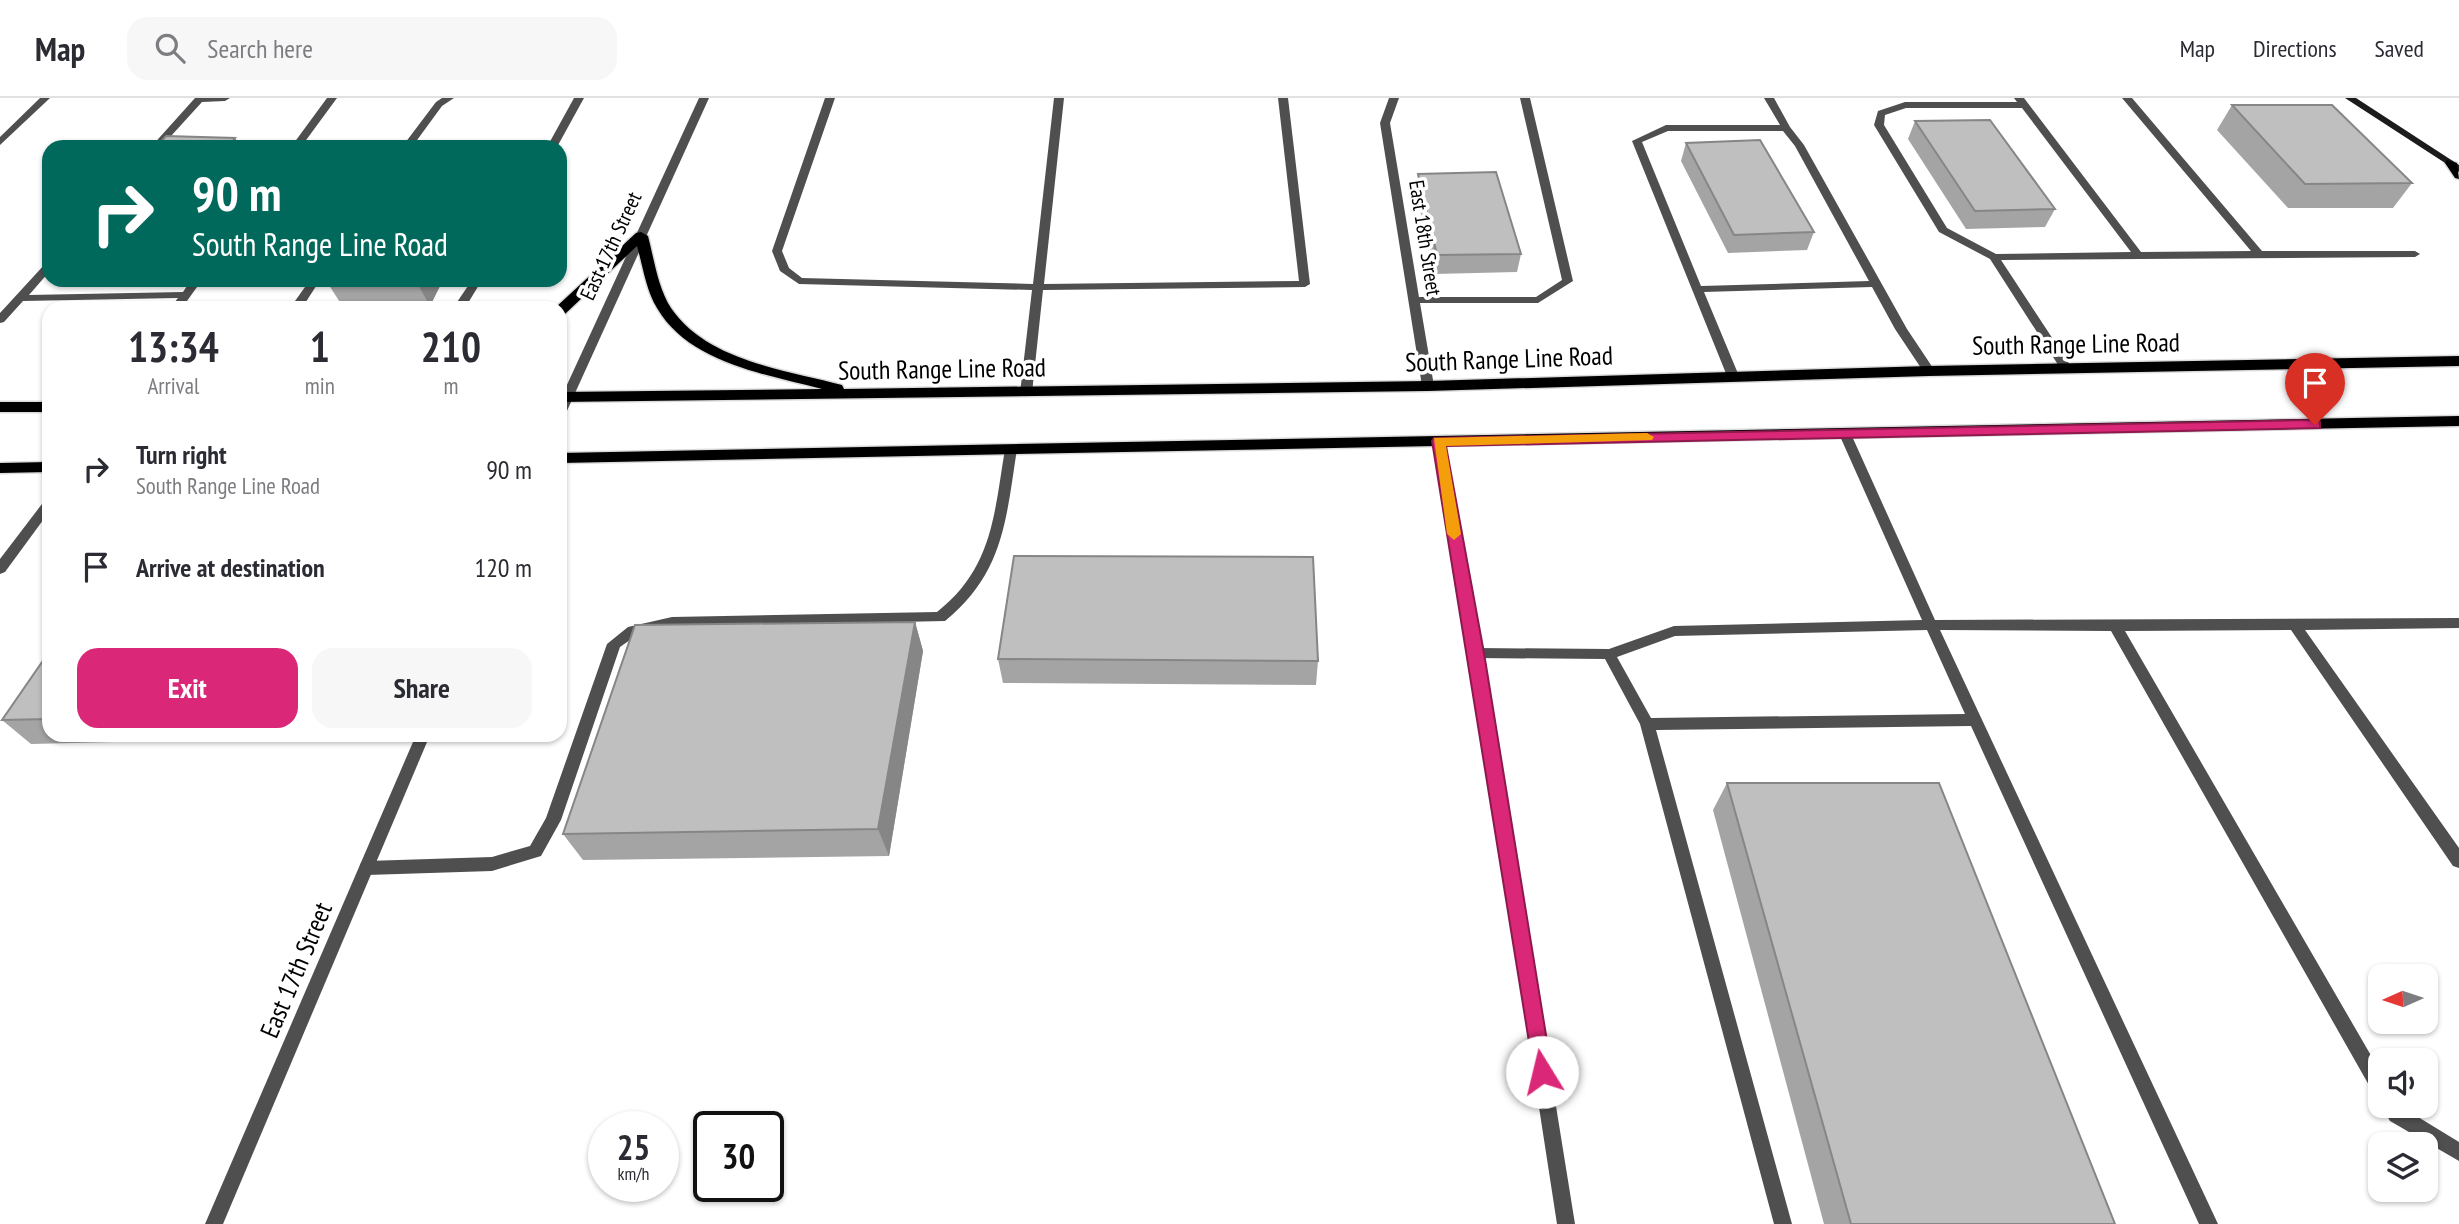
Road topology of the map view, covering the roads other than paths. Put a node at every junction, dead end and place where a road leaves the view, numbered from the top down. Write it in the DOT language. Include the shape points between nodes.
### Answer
graph roads {
  1 [pos="45,98"];
  2 [pos="225,98"];
  3 [pos="332,98"];
  4 [pos="449,98"];
  5 [pos="579,98"];
  6 [pos="704,98"];
  7 [pos="830,98"];
  8 [pos="1059,98"];
  9 [pos="1283,98"];
  10 [pos="1394,98"];
  11 [pos="1525,98"];
  12 [pos="1769,98"];
  13 [pos="2127,98"];
  14 [pos="2350,98"];
  15 [pos="2021,102"];
  16 [pos="1786,128"];
  17 [pos="162,140"];
  18 [pos="301,140"];
  19 [pos="412,140"];
  20 [pos="556,140"];
  21 [pos="0,142"];
  22 [pos="2455,166"];
  23 [pos="2459,175"];
  24 [pos="641,236"];
  25 [pos="2259,254"];
  26 [pos="2415,254"];
  27 [pos="2138,255"];
  28 [pos="1994,257"];
  29 [pos="42,274"];
  30 [pos="1875,284"];
  31 [pos="192,287"];
  32 [pos="1038,287"];
  33 [pos="1697,289"];
  34 [pos="186,295"];
  35 [pos="20,298"];
  36 [pos="1414,300"];
  37 [pos="181,301"];
  38 [pos="567,305"];
  39 [pos="0,320"];
  40 [pos="2459,361"];
  41 [pos="2066,368"];
  42 [pos="1928,371"];
  43 [pos="1733,376"];
  44 [pos="1428,386"];
  45 [pos="567,390"];
  46 [pos="1026,393"];
  47 [pos="861,394"];
  48 [pos="567,396"];
  49 [pos="0,407"];
  50 [pos="42,407"];
  51 [pos="2459,421"];
  52 [pos="2420,423"];
  53 [pos="2459,431"];
  54 [pos="1845,433"];
  55 [pos="1438,441"];
  56 [pos="1011,449"];
  57 [pos="567,458"];
  58 [pos="42,467"];
  59 [pos="0,468"];
  60 [pos="42,512"];
  61 [pos="0,569"];
  62 [pos="2459,623"];
  63 [pos="2294,624"];
  64 [pos="1931,625"];
  65 [pos="2115,626"];
  66 [pos="1476,653"];
  67 [pos="1609,654"];
  68 [pos="1976,720"];
  69 [pos="1647,724"];
  70 [pos="420,742"];
  71 [pos="2459,862"];
  72 [pos="367,868"];
  73 [pos="2368,1067"];
  74 [pos="2401,1118"];
  75 [pos="2459,1152"];
  76 [pos="214,1224"];
  77 [pos="1566,1224"];
  78 [pos="1783,1224"];
  79 [pos="2209,1224"];
  1 -- 21 [label="street"];
  2 -- 17 [label="street" via="200,99"];
  3 -- 18 [label="street"];
  4 -- 19 [label="street" via="439,104"];
  5 -- 20 [label="street"];
  6 -- 24 [label="street, East 17th Street"];
  7 -- 32 [label="street" via="777,251 785,269 799,281"];
  8 -- 32 [label="street"];
  9 -- 32 [label="street" via="1305,284"];
  10 -- 36 [label="street, East 18th Street" via="1385,123"];
  11 -- 36 [label="street" via="1568,281 1538,300"];
  12 -- 16 [label="street"];
  13 -- 25 [label="street"];
  14 -- 22 [label="main road"];
  15 -- 27 [label="street"];
  15 -- 28 [label="street" via="1905,106 1881,113 1879,125 1943,230"];
  16 -- 30 [label="street"];
  16 -- 33 [label="street" via="1666,128 1637,141"];
  22 -- 23 [label="main road"];
  24 -- 38 [label="main road"];
  24 -- 45 [label="street, East 17th Street"];
  24 -- 47 [label="main road" via="664,309 695,342 759,368"];
  25 -- 26 [label="street"];
  25 -- 27 [label="street"];
  27 -- 28 [label="street"];
  28 -- 41 [label="street"];
  29 -- 35 [label="street"];
  30 -- 33 [label="street"];
  30 -- 42 [label="street"];
  31 -- 34 [label="street"];
  32 -- 46 [label="street"];
  33 -- 43 [label="street"];
  34 -- 35 [label="street"];
  34 -- 37 [label="street"];
  35 -- 39 [label="street"];
  36 -- 44 [label="street, East 18th Street"];
  40 -- 41 [label="main road, South Range Line Road"];
  41 -- 42 [label="main road, South Range Line Road"];
  42 -- 43 [label="main road, South Range Line Road"];
  43 -- 44 [label="main road, South Range Line Road"];
  44 -- 46 [label="main road, South Range Line Road"];
  46 -- 47 [label="main road, South Range Line Road"];
  47 -- 48 [label="main road, South Range Line Road"];
  49 -- 50 [label="main road"];
  51 -- 52 [label="main road"];
  52 -- 53 [label="main road"];
  52 -- 54 [label="main road"];
  54 -- 55 [label="main road"];
  54 -- 64 [label="street"];
  55 -- 56 [label="main road"];
  55 -- 66 [label="street"];
  56 -- 57 [label="main road"];
  56 -- 72 [label="street" via="989,557 962,603 940,617 672,622 633,631 614,644 554,820 535,851 492,864"];
  58 -- 59 [label="main road"];
  60 -- 61 [label="street"];
  62 -- 63 [label="street"];
  63 -- 65 [label="street"];
  63 -- 71 [label="street"];
  64 -- 65 [label="street"];
  64 -- 67 [label="street" via="1674,631"];
  64 -- 68 [label="street"];
  65 -- 73 [label="street"];
  66 -- 67 [label="street"];
  66 -- 77 [label="street"];
  67 -- 69 [label="street"];
  68 -- 69 [label="street"];
  68 -- 79 [label="street"];
  69 -- 78 [label="street"];
  70 -- 72 [label="street, East 17th Street"];
  72 -- 76 [label="street, East 17th Street"];
  74 -- 75 [label="street"];
}
